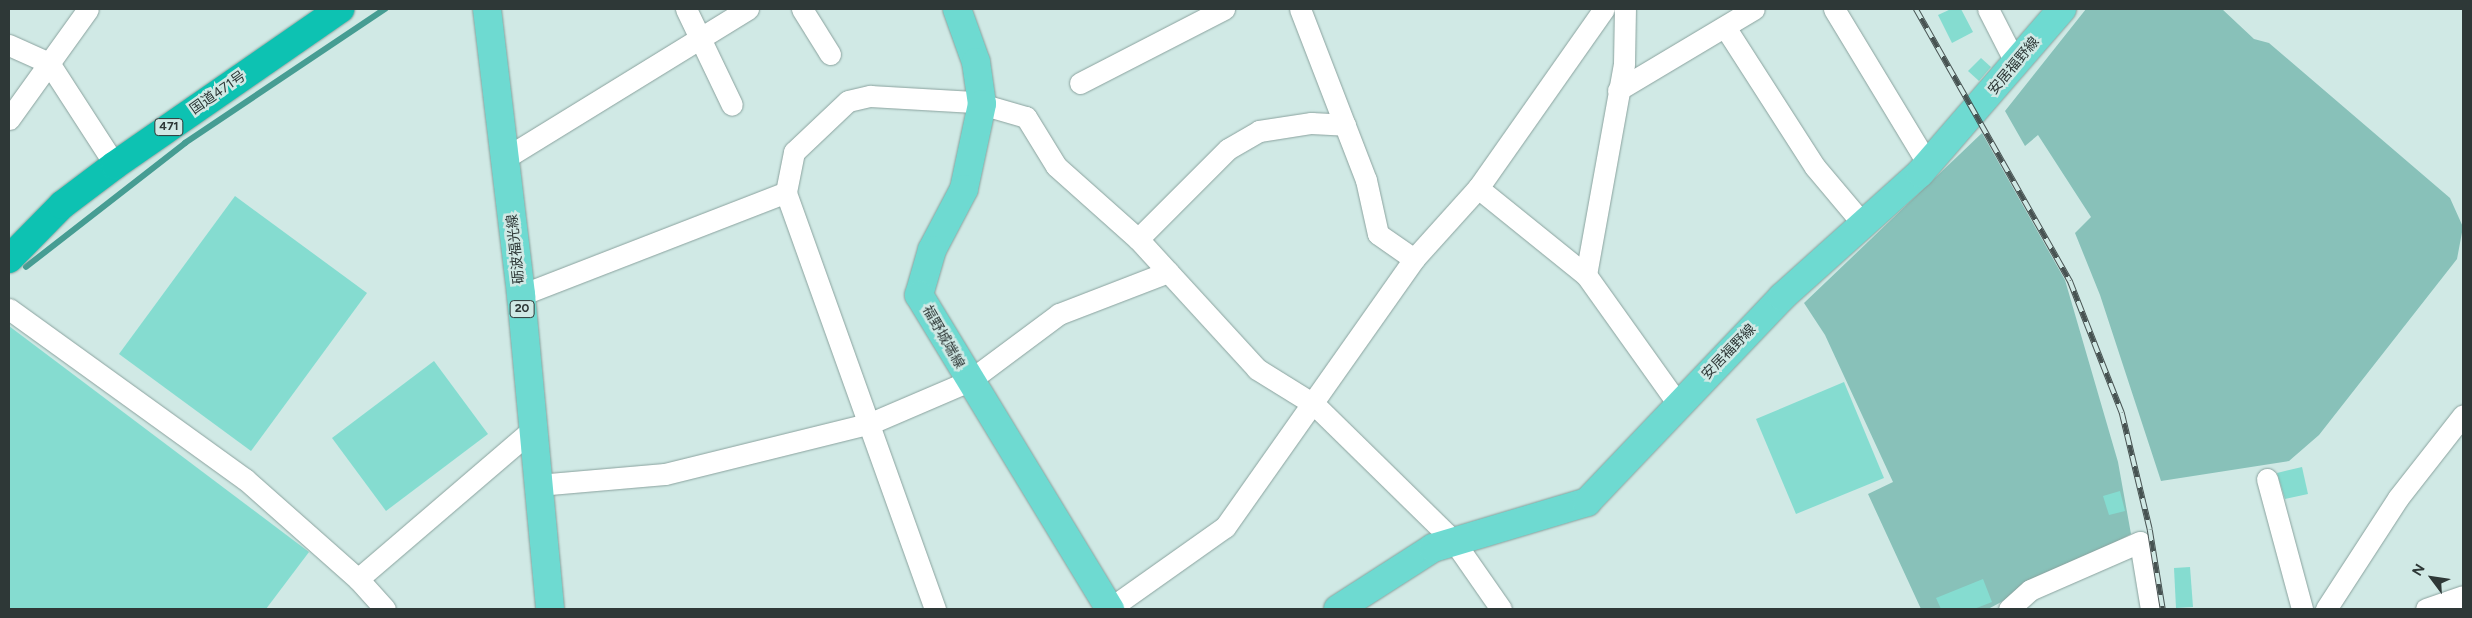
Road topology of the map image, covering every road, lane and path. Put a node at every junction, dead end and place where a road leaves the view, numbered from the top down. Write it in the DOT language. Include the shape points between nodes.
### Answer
graph roads {
  1 [pos="88,9"];
  2 [pos="340,9"];
  3 [pos="487,9"];
  4 [pos="686,9"];
  5 [pos="748,9"];
  6 [pos="802,9"];
  7 [pos="957,9"];
  8 [pos="1224,9"];
  9 [pos="1300,9"];
  10 [pos="1604,9"];
  11 [pos="1626,9"];
  12 [pos="1754,9"];
  13 [pos="1834,9"];
  14 [pos="1988,9"];
  15 [pos="2062,9"];
  16 [pos="1725,27"];
  17 [pos="701,40"];
  18 [pos="9,45"];
  19 [pos="830,54"];
  20 [pos="49,63"];
  21 [pos="2016,64"];
  22 [pos="1080,83"];
  23 [pos="1618,90"];
  24 [pos="982,104"];
  25 [pos="732,105"];
  26 [pos="9,119"];
  27 [pos="1344,125"];
  28 [pos="507,157"];
  29 [pos="1928,164"];
  30 [pos="115,165"];
  31 [pos="1478,188"];
  32 [pos="786,192"];
  33 [pos="1863,224"];
  34 [pos="1138,239"];
  35 [pos="9,259"];
  36 [pos="1414,259"];
  37 [pos="1168,272"];
  38 [pos="1586,275"];
  39 [pos="521,295"];
  40 [pos="9,309"];
  41 [pos="969,381"];
  42 [pos="1678,404"];
  43 [pos="1315,405"];
  44 [pos="2463,415"];
  45 [pos="871,423"];
  46 [pos="533,429"];
  47 [pos="2267,479"];
  48 [pos="538,485"];
  49 [pos="1453,540"];
  50 [pos="358,580"];
  51 [pos="2463,596"];
  52 [pos="379,607"];
  53 [pos="550,609"];
  54 [pos="935,609"];
  55 [pos="1109,609"];
  56 [pos="1338,609"];
  57 [pos="1501,609"];
  58 [pos="2009,609"];
  59 [pos="2151,609"];
  60 [pos="2302,609"];
  61 [pos="2326,609"];
  62 [pos="2426,609"];
  1 -- 20 [label="street"];
  2 -- 30 [label="highway, 国道471号 / 471"];
  3 -- 28 [label="main road, 砺波福光線 / 20"];
  4 -- 17 [label="street"];
  5 -- 17 [label="street"];
  6 -- 19 [label="street"];
  7 -- 24 [label="main road, 福野城端線" via="976,62"];
  8 -- 22 [label="street"];
  9 -- 27 [label="street"];
  10 -- 31 [label="street"];
  11 -- 23 [label="street"];
  12 -- 16 [label="street"];
  13 -- 29 [label="street"];
  14 -- 21 [label="street"];
  15 -- 21 [label="main road, 安居福野線"];
  16 -- 23 [label="street"];
  16 -- 33 [label="street" via="1815,167"];
  17 -- 25 [label="street"];
  17 -- 28 [label="street"];
  18 -- 20 [label="street"];
  20 -- 26 [label="street"];
  20 -- 30 [label="street"];
  21 -- 29 [label="main road, 安居福野線"];
  23 -- 38 [label="street"];
  24 -- 32 [label="street" via="870,96 848,101 794,152"];
  24 -- 34 [label="street" via="1026,117 1056,166"];
  24 -- 41 [label="main road, 福野城端線" via="964,189 932,250 919,295"];
  27 -- 34 [label="street" via="1311,123 1259,131 1228,149"];
  27 -- 36 [label="street" via="1366,180 1378,234"];
  28 -- 39 [label="main road, 砺波福光線 / 20"];
  29 -- 33 [label="main road, 安居福野線"];
  30 -- 35 [label="highway, 国道471号 / 471" via="62,205"];
  31 -- 36 [label="street"];
  31 -- 38 [label="street"];
  32 -- 39 [label="street"];
  32 -- 45 [label="street"];
  33 -- 42 [label="main road, 安居福野線" via="1782,297"];
  34 -- 37 [label="street"];
  36 -- 43 [label="street"];
  37 -- 41 [label="street" via="1058,314"];
  37 -- 43 [label="street" via="1257,369"];
  38 -- 42 [label="street"];
  39 -- 46 [label="main road, 砺波福光線 / 20"];
  40 -- 50 [label="street" via="245,479"];
  41 -- 45 [label="street"];
  41 -- 55 [label="main road, 福野城端線"];
  42 -- 49 [label="main road, 安居福野線" via="1587,502"];
  43 -- 49 [label="street"];
  43 -- 55 [label="street" via="1225,527"];
  44 -- 61 [label="street" via="2398,498"];
  45 -- 48 [label="street" via="665,474"];
  45 -- 54 [label="street"];
  46 -- 48 [label="main road, 砺波福光線 / 20"];
  46 -- 50 [label="street"];
  47 -- 60 [label="street"];
  48 -- 53 [label="main road, 砺波福光線 / 20"];
  49 -- 56 [label="main road, 安居福野線"];
  49 -- 57 [label="street"];
  50 -- 52 [label="street"];
  51 -- 62 [label="street"];
  58 -- 59 [label="street" via="2030,590 2140,542"];
}
